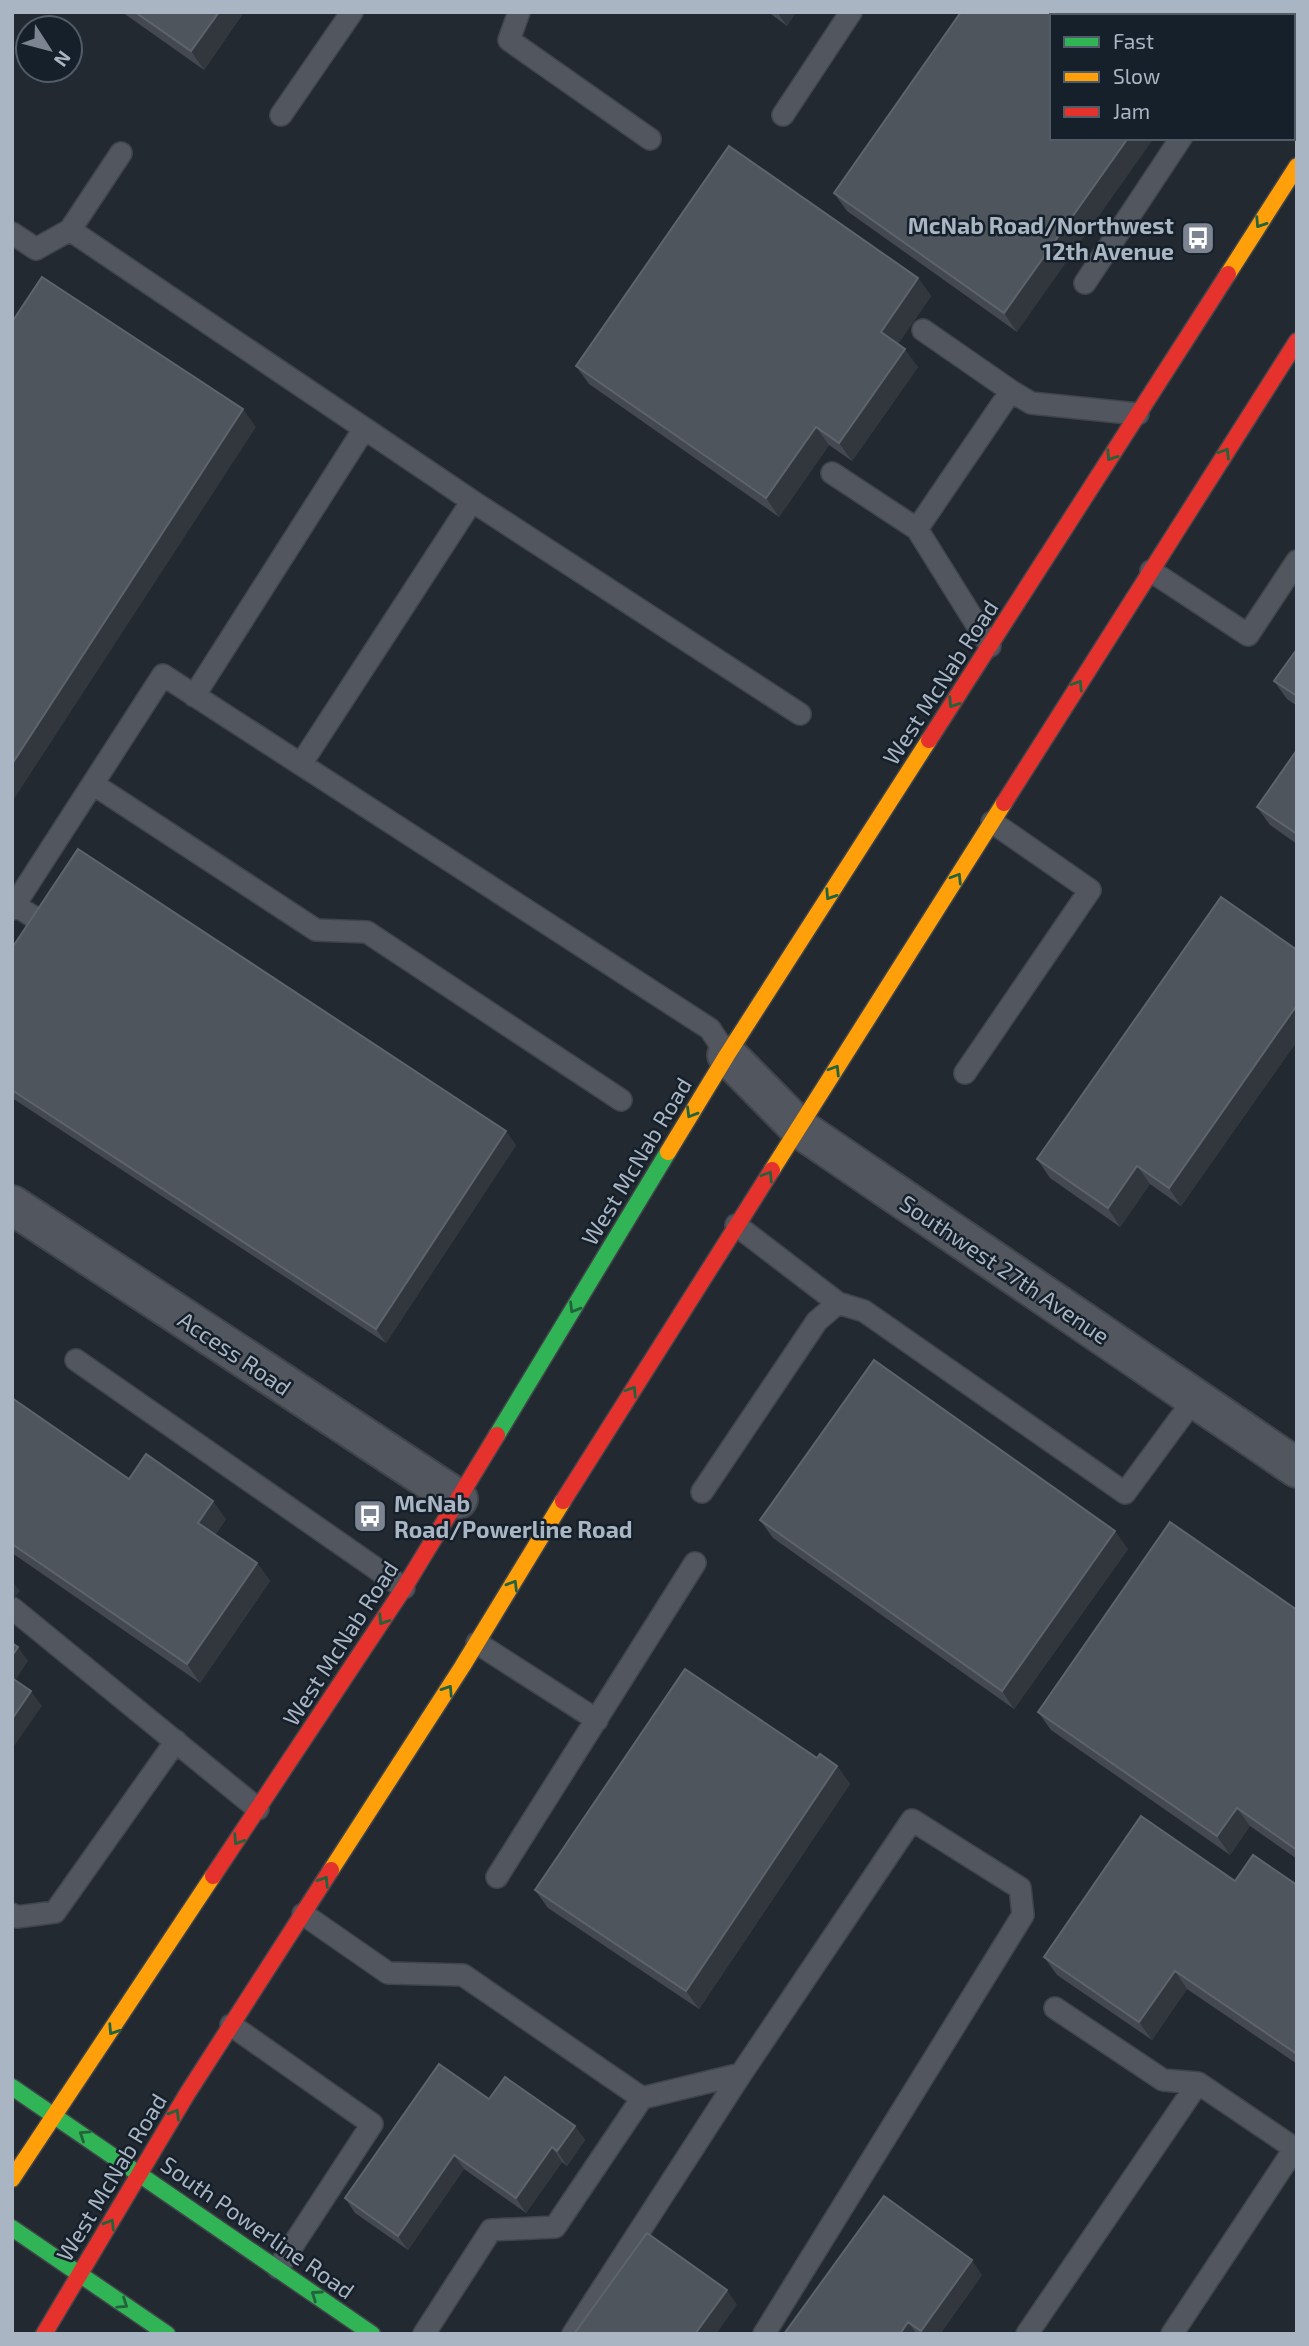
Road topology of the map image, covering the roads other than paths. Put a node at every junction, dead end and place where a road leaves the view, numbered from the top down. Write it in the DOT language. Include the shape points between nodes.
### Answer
graph roads {
  1 [pos="352,12"];
  2 [pos="519,12"];
  3 [pos="851,12"];
  4 [pos="281,115"];
  5 [pos="783,115"];
  6 [pos="650,139"];
  7 [pos="1180,140"];
  8 [pos="121,153"];
  9 [pos="1297,166"];
  10 [pos="70,230"];
  11 [pos="12,233"];
  12 [pos="1085,283"];
  13 [pos="923,330"];
  14 [pos="1297,341"];
  15 [pos="1011,391"];
  16 [pos="1138,414"];
  17 [pos="365,429"];
  18 [pos="832,473"];
  19 [pos="472,501"];
  20 [pos="917,529"];
  21 [pos="1297,561"];
  22 [pos="1151,571"];
  23 [pos="990,646"];
  24 [pos="194,696"];
  25 [pos="800,714"];
  26 [pos="301,764"];
  27 [pos="93,784"];
  28 [pos="992,822"];
  29 [pos="13,907"];
  30 [pos="73,943"];
  31 [pos="727,1055"];
  32 [pos="965,1073"];
  33 [pos="621,1100"];
  34 [pos="799,1128"];
  35 [pos="12,1206"];
  36 [pos="736,1225"];
  37 [pos="838,1303"];
  38 [pos="76,1360"];
  39 [pos="1195,1398"];
  40 [pos="1297,1468"];
  41 [pos="702,1492"];
  42 [pos="458,1499"];
  43 [pos="695,1563"];
  44 [pos="404,1588"];
  45 [pos="12,1608"];
  46 [pos="477,1643"];
  47 [pos="597,1720"];
  48 [pos="176,1741"];
  49 [pos="258,1809"];
  50 [pos="497,1877"];
  51 [pos="12,1914"];
  52 [pos="303,1914"];
  53 [pos="1055,2008"];
  54 [pos="232,2025"];
  55 [pos="741,2074"];
  56 [pos="1198,2083"];
  57 [pos="12,2087"];
  58 [pos="642,2098"];
  59 [pos="55,2115"];
  60 [pos="1296,2149"];
  61 [pos="140,2173"];
  62 [pos="12,2179"];
  63 [pos="12,2228"];
  64 [pos="278,2268"];
  65 [pos="80,2274"];
  66 [pos="44,2334"];
  67 [pos="166,2334"];
  68 [pos="372,2334"];
  69 [pos="424,2334"];
  70 [pos="573,2334"];
  71 [pos="764,2334"];
  72 [pos="1027,2334"];
  73 [pos="1172,2334"];
  1 -- 4 [label="lane"];
  2 -- 6 [label="lane" via="509,40"];
  3 -- 5 [label="lane"];
  7 -- 12 [label="lane"];
  8 -- 10 [label="lane"];
  9 -- 16 [label="main road, West McNab Road, one-way"];
  10 -- 11 [label="lane" via="36,249"];
  10 -- 17 [label="lane"];
  13 -- 15 [label="lane"];
  22 -- 14 [label="main road, West McNab Road, one-way"];
  15 -- 16 [label="lane" via="1031,402"];
  15 -- 20 [label="lane"];
  16 -- 23 [label="main road, West McNab Road, one-way"];
  17 -- 19 [label="lane"];
  17 -- 24 [label="lane"];
  18 -- 20 [label="lane"];
  19 -- 25 [label="lane"];
  19 -- 26 [label="lane"];
  20 -- 23 [label="lane"];
  21 -- 22 [label="lane" via="1248,635"];
  28 -- 22 [label="main road, West McNab Road, one-way"];
  23 -- 31 [label="main road, West McNab Road, one-way"];
  24 -- 26 [label="lane"];
  24 -- 27 [label="lane" via="163,675"];
  26 -- 31 [label="lane" via="710,1029"];
  27 -- 29 [label="lane"];
  27 -- 33 [label="lane" via="316,930 367,932"];
  28 -- 32 [label="lane" via="1090,890"];
  34 -- 28 [label="main road, West McNab Road, one-way"];
  29 -- 30 [label="lane"];
  31 -- 34 [label="street, Southwest 27th Avenue"];
  31 -- 42 [label="main road, West McNab Road, one-way"];
  36 -- 34 [label="main road, West McNab Road, one-way"];
  34 -- 39 [label="street, Southwest 27th Avenue"];
  35 -- 42 [label="street, Access Road"];
  36 -- 37 [label="lane"];
  46 -- 36 [label="main road, West McNab Road, one-way"];
  37 -- 39 [label="lane" via="864,1311 1125,1493"];
  37 -- 41 [label="lane" via="817,1321"];
  38 -- 44 [label="lane"];
  39 -- 40 [label="street, Southwest 27th Avenue"];
  42 -- 44 [label="main road, West McNab Road"];
  43 -- 47 [label="lane"];
  44 -- 49 [label="main road, West McNab Road, one-way"];
  45 -- 48 [label="lane"];
  46 -- 47 [label="lane"];
  52 -- 46 [label="main road, West McNab Road, one-way"];
  47 -- 50 [label="lane"];
  48 -- 49 [label="lane"];
  48 -- 51 [label="lane" via="55,1912"];
  49 -- 59 [label="main road, West McNab Road, one-way"];
  52 -- 54 [label="main road, West McNab Road"];
  52 -- 58 [label="lane" via="388,1973 463,1975"];
  53 -- 56 [label="lane" via="1164,2080"];
  61 -- 54 [label="main road, West McNab Road, one-way"];
  54 -- 64 [label="lane" via="372,2124"];
  55 -- 58 [label="lane"];
  55 -- 70 [label="lane"];
  55 -- 71 [label="lane" via="912,1820 1020,1888 1023,1915"];
  56 -- 60 [label="lane"];
  56 -- 72 [label="lane"];
  57 -- 59 [label="main road, South Powerline Road"];
  58 -- 69 [label="lane" via="555,2227 491,2230"];
  61 -- 59 [label="main road, South Powerline Road, one-way"];
  59 -- 62 [label="main road, West McNab Road"];
  60 -- 73 [label="lane"];
  61 -- 64 [label="main road, South Powerline Road"];
  65 -- 61 [label="main road, West McNab Road, one-way"];
  63 -- 65 [label="main road"];
  68 -- 64 [label="main road, South Powerline Road, one-way"];
  65 -- 66 [label="main road, West McNab Road"];
  65 -- 67 [label="main road, one-way"];
}
